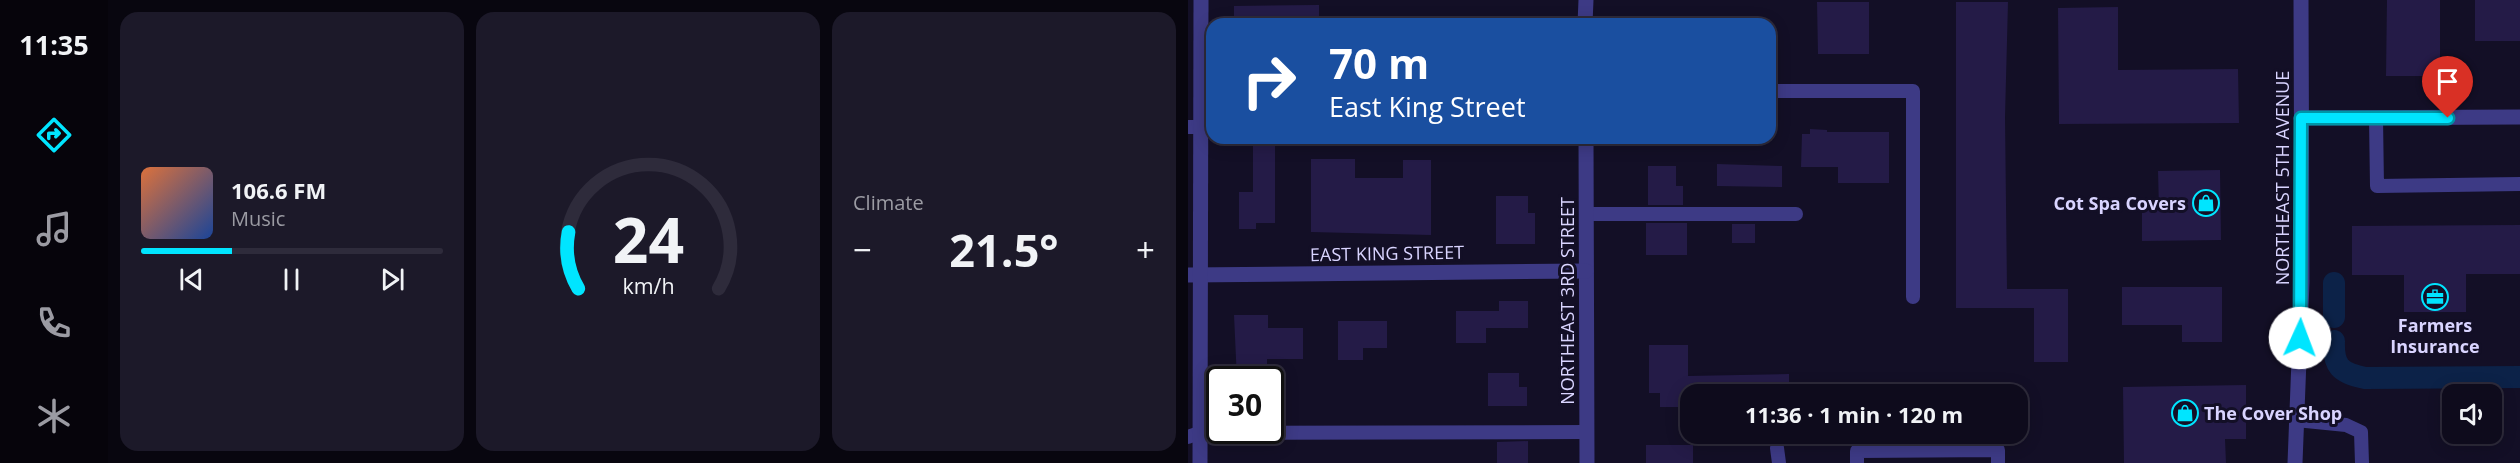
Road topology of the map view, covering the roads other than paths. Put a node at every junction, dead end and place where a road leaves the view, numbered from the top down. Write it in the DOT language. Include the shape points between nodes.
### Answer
graph roads {
  1 [pos="1201,0"];
  2 [pos="1586,0"];
  3 [pos="2301,0"];
  4 [pos="1586,18"];
  5 [pos="1776,91"];
  6 [pos="2520,117"];
  7 [pos="2301,118"];
  8 [pos="2376,118"];
  9 [pos="1200,127"];
  10 [pos="1586,144"];
  11 [pos="2520,184"];
  12 [pos="1586,214"];
  13 [pos="1796,214"];
  14 [pos="1586,270"];
  15 [pos="1195,275"];
  16 [pos="1913,297"];
  17 [pos="2296,420"];
  18 [pos="1587,432"];
  19 [pos="1194,435"];
  20 [pos="1777,448"];
  21 [pos="1200,463"];
  22 [pos="1587,463"];
  23 [pos="1779,463"];
  24 [pos="1857,463"];
  25 [pos="1998,463"];
  26 [pos="2295,463"];
  27 [pos="2362,463"];
  1 -- 9 [label="street"];
  2 -- 4 [label="street"];
  3 -- 7 [label="street, NORTHEAST 5TH AVENUE"];
  5 -- 16 [label="lane" via="1913,92"];
  6 -- 8 [label="street"];
  7 -- 8 [label="street"];
  7 -- 17 [label="street, NORTHEAST 5TH AVENUE" via="2302,282"];
  8 -- 11 [label="lane" via="2376,186"];
  9 -- 15 [label="street"];
  10 -- 12 [label="street, NORTHEAST 3RD STREET"];
  12 -- 13 [label="lane"];
  12 -- 14 [label="street, NORTHEAST 3RD STREET"];
  14 -- 15 [label="street, EAST KING STREET"];
  14 -- 18 [label="street, NORTHEAST 3RD STREET"];
  15 -- 19 [label="street"];
  17 -- 26 [label="street, NORTHEAST 5TH AVENUE"];
  17 -- 27 [label="lane" via="2346,425 2361,432"];
  18 -- 19 [label="lane"];
  18 -- 22 [label="street, NORTHEAST 3RD STREET"];
  19 -- 21 [label="street"];
  20 -- 23 [label="lane"];
  24 -- 25 [label="lane" via="1857,451 1998,450"];
}
